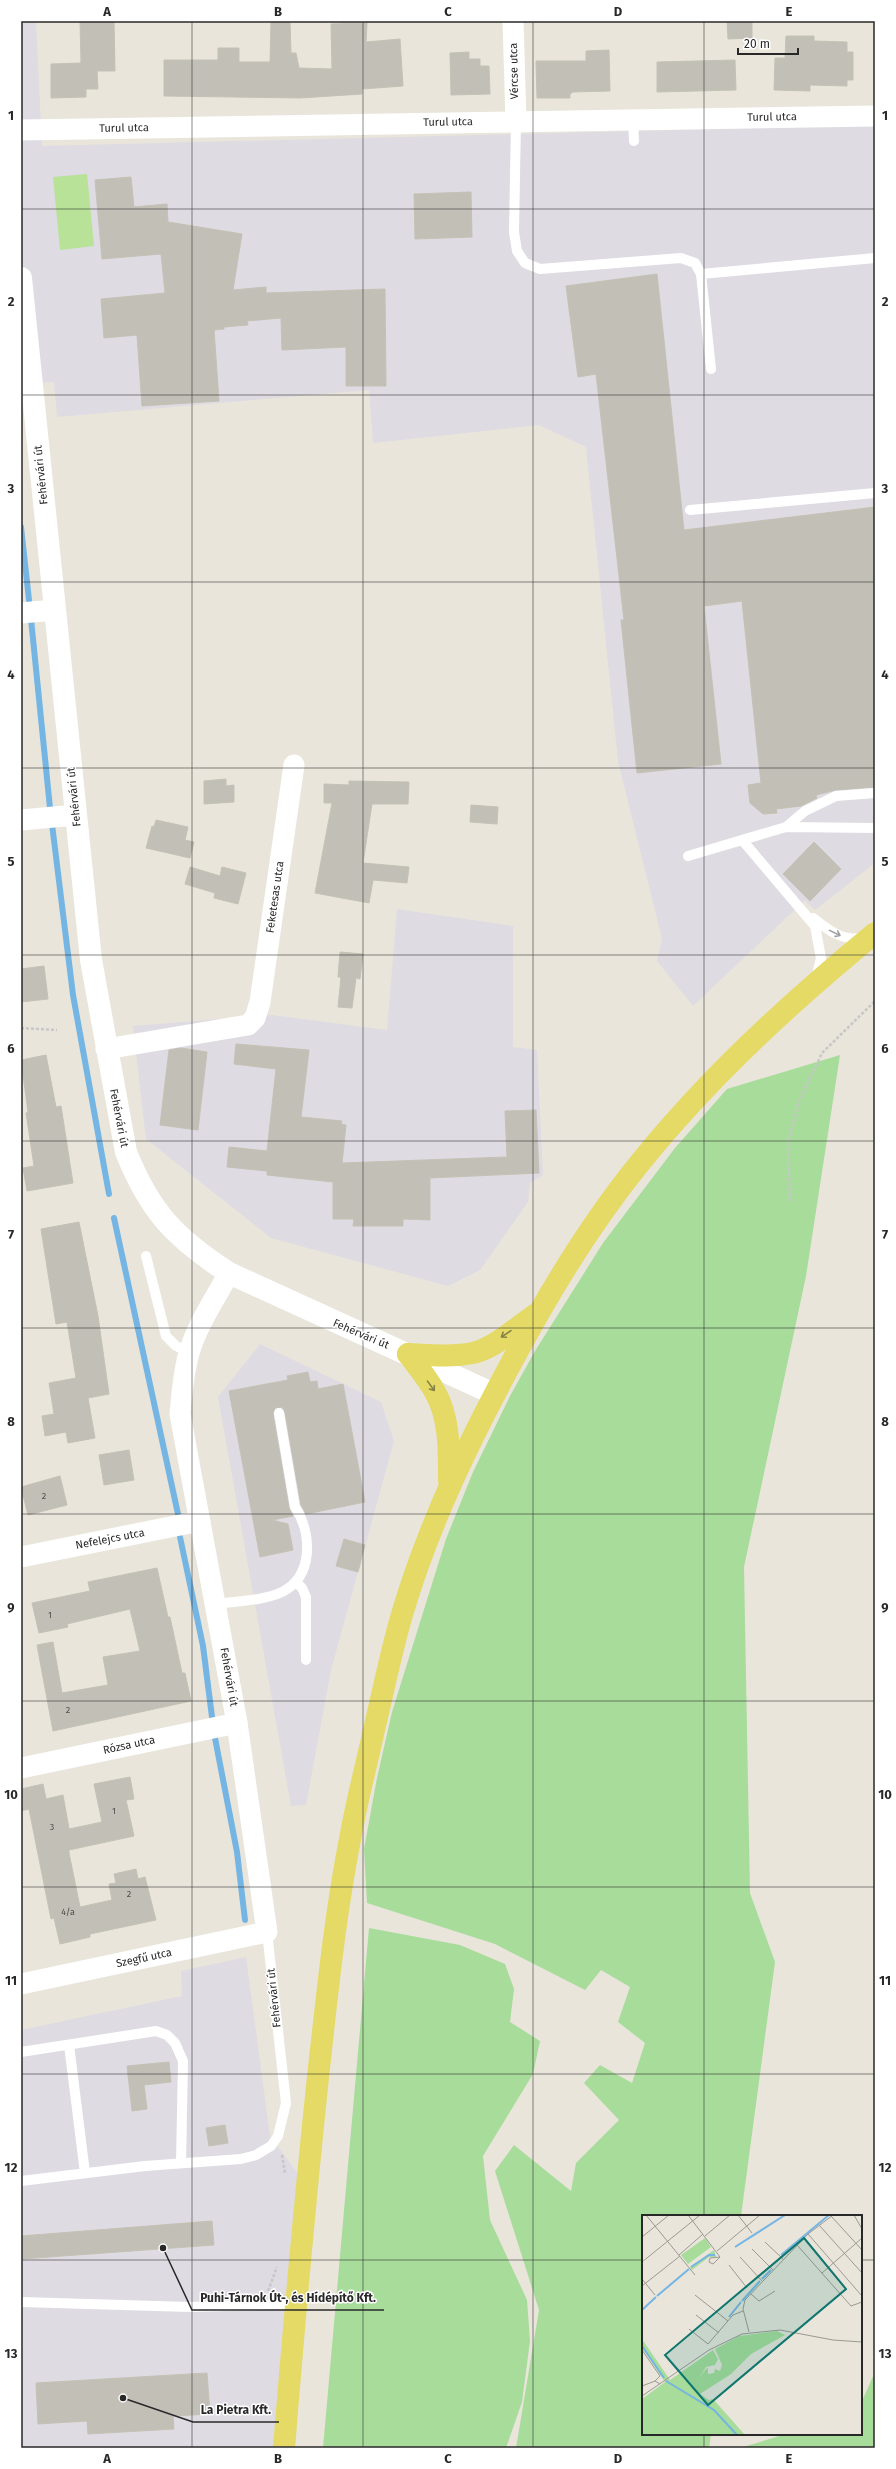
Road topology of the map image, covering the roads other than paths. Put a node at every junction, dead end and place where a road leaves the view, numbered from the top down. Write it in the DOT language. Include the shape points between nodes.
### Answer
graph roads {
  1 [pos="513,21"];
  2 [pos="875,116"];
  3 [pos="633,119"];
  4 [pos="516,121"];
  5 [pos="21,130"];
  6 [pos="634,141"];
  7 [pos="875,258"];
  8 [pos="701,274"];
  9 [pos="21,278"];
  10 [pos="710,369"];
  11 [pos="27,399"];
  12 [pos="875,493"];
  13 [pos="690,510"];
  14 [pos="54,610"];
  15 [pos="21,613"];
  16 [pos="294,765"];
  17 [pos="875,793"];
  18 [pos="76,815"];
  19 [pos="21,820"];
  20 [pos="786,827"];
  21 [pos="875,828"];
  22 [pos="743,841"];
  23 [pos="688,856"];
  24 [pos="803,911"];
  25 [pos="875,932"];
  26 [pos="815,983"];
  27 [pos="106,1049"];
  28 [pos="146,1256"];
  29 [pos="229,1273"];
  30 [pos="539,1313"];
  31 [pos="190,1352"];
  32 [pos="408,1354"];
  33 [pos="494,1394"];
  34 [pos="279,1413"];
  35 [pos="448,1487"];
  36 [pos="200,1521"];
  37 [pos="21,1557"];
  38 [pos="296,1582"];
  39 [pos="216,1604"];
  40 [pos="306,1660"];
  41 [pos="237,1723"];
  42 [pos="21,1768"];
  43 [pos="267,1932"];
  44 [pos="21,1984"];
  45 [pos="69,2045"];
  46 [pos="21,2052"];
  47 [pos="181,2163"];
  48 [pos="85,2173"];
  49 [pos="21,2181"];
  50 [pos="21,2302"];
  51 [pos="296,2304"];
  52 [pos="284,2448"];
  1 -- 4 [label="street, Vércse utca"];
  2 -- 3 [label="street, Turul utca"];
  3 -- 4 [label="street, Turul utca"];
  3 -- 6 [label="lane"];
  4 -- 5 [label="street, Turul utca"];
  4 -- 8 [label="lane" via="514,232 517,251 525,263 540,269 681,258 694,264"];
  7 -- 8 [label="lane"];
  8 -- 10 [label="lane"];
  9 -- 11 [label="main road, Fehérvári út"];
  11 -- 14 [label="main road, Fehérvári út"];
  12 -- 13 [label="lane"];
  14 -- 15 [label="street"];
  14 -- 18 [label="main road, Fehérvári út"];
  16 -- 27 [label="street, Feketesas utca" via="260,1002 255,1018 248,1025"];
  17 -- 20 [label="lane" via="836,796 805,811"];
  18 -- 19 [label="street"];
  18 -- 27 [label="main road, Fehérvári út" via="91,960"];
  20 -- 21 [label="lane"];
  20 -- 22 [label="lane"];
  22 -- 23 [label="lane"];
  22 -- 24 [label="lane"];
  24 -- 25 [label="lane, one-way" via="831,932 850,940"];
  24 -- 26 [label="lane" via="818,933 821,958"];
  25 -- 26 [label="main road"];
  26 -- 30 [label="main road" via="740,1053 679,1116 641,1161 584,1239"];
  27 -- 29 [label="main road, Fehérvári út" via="126,1152 136,1177 167,1225 203,1257"];
  28 -- 31 [label="lane" via="166,1336 176,1346"];
  29 -- 31 [label="street, Fehérvári út" via="205,1316"];
  29 -- 32 [label="main road, Fehérvári út"];
  30 -- 32 [label="main road, one-way" via="474,1353 446,1356"];
  30 -- 33 [label="main road"];
  31 -- 36 [label="street, Fehérvári út" via="183,1378 180,1414"];
  32 -- 33 [label="main road, Fehérvári út"];
  32 -- 35 [label="main road, one-way" via="436,1392 444,1414 450,1449"];
  33 -- 35 [label="main road"];
  34 -- 38 [label="lane" via="295,1507 302,1517 308,1548 306,1566"];
  35 -- 51 [label="main road" via="403,1612 351,1834 329,1977"];
  36 -- 37 [label="street, Nefelejcs utca"];
  36 -- 39 [label="street, Fehérvári út"];
  38 -- 39 [label="lane" via="282,1592"];
  38 -- 40 [label="lane" via="306,1597"];
  39 -- 41 [label="street, Fehérvári út"];
  41 -- 42 [label="street, Rózsa utca"];
  41 -- 43 [label="street, Fehérvári út"];
  43 -- 44 [label="street, Szegfű utca"];
  43 -- 47 [label="lane, Fehérvári út" via="286,2103 278,2136 271,2146 256,2155 241,2159"];
  45 -- 46 [label="lane"];
  45 -- 47 [label="lane" via="156,2031 167,2036 175,2044 183,2061"];
  45 -- 48 [label="lane"];
  47 -- 48 [label="lane"];
  48 -- 49 [label="lane"];
  50 -- 51 [label="lane" via="190,2307"];
  51 -- 52 [label="main road"];
}
